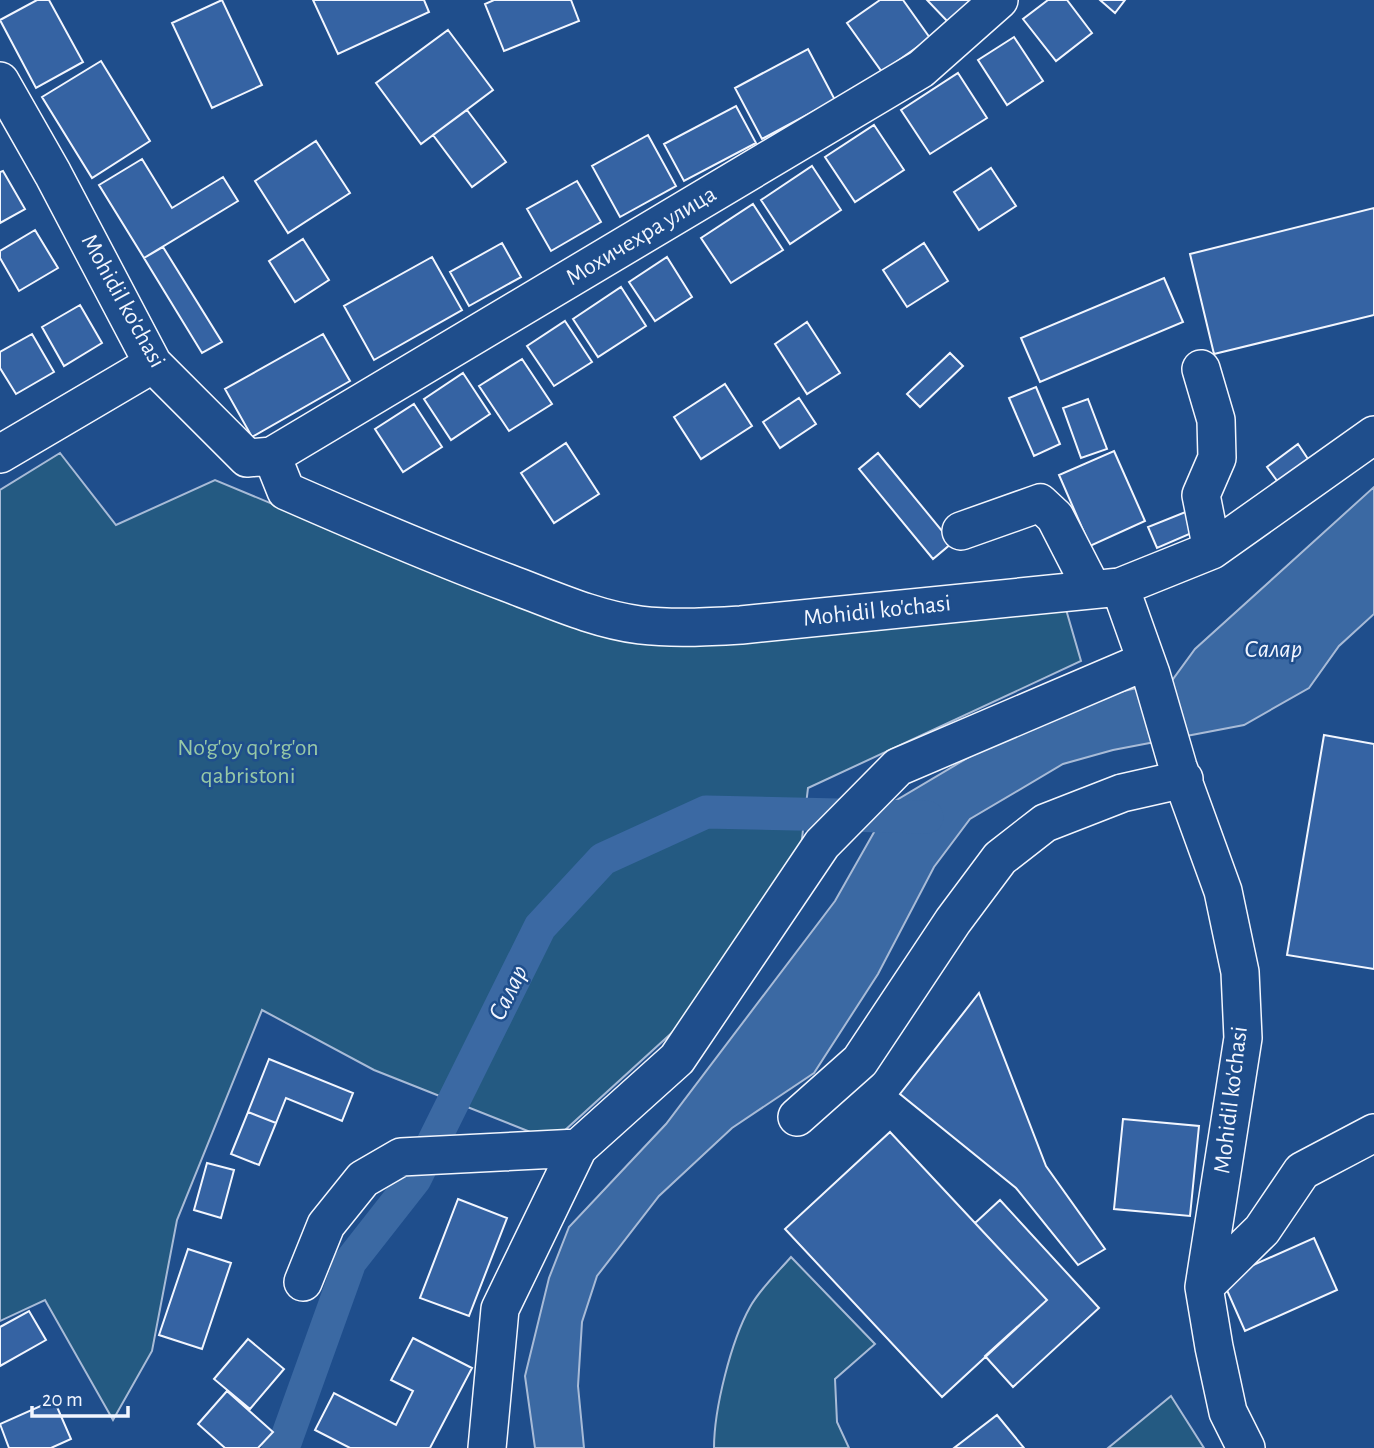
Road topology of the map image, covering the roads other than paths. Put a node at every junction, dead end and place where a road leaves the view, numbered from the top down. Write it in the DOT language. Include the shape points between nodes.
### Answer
graph roads {
  1 [pos="999,0"];
  2 [pos="0,81"];
  3 [pos="153,364"];
  4 [pos="1201,369"];
  5 [pos="1374,435"];
  6 [pos="0,454"];
  7 [pos="272,456"];
  8 [pos="961,531"];
  9 [pos="1212,550"];
  10 [pos="1106,588"];
  11 [pos="1148,668"];
  12 [pos="1181,773"];
  13 [pos="797,1117"];
  14 [pos="1374,1133"];
  15 [pos="578,1148"];
  16 [pos="303,1282"];
  17 [pos="1204,1287"];
  18 [pos="487,1448"];
  19 [pos="1246,1448"];
  1 -- 7 [label="street, Мохичехра улица" via="921,69"];
  2 -- 3 [label="street, Mohidil ko'chasi"];
  3 -- 6 [label="street"];
  3 -- 7 [label="street, Mohidil ko'chasi" via="247,458"];
  4 -- 9 [label="street" via="1216,420 1217,458 1201,495"];
  5 -- 9 [label="street"];
  7 -- 10 [label="street, Mohidil ko'chasi" via="286,491 570,607 640,625 741,625"];
  8 -- 10 [label="street" via="1040,503"];
  9 -- 10 [label="street"];
  10 -- 11 [label="street, Mohidil ko'chasi"];
  11 -- 12 [label="street, Mohidil ko'chasi"];
  11 -- 15 [label="street" via="898,768 822,844 677,1059"];
  12 -- 13 [label="street" via="1045,823 1000,858 860,1061"];
  12 -- 17 [label="street, Mohidil ko'chasi" via="1223,891 1240,972 1242,1038"];
  14 -- 17 [label="street" via="1302,1171 1262,1230"];
  15 -- 16 [label="street" via="401,1157 363,1179 327,1225"];
  15 -- 18 [label="street" via="500,1309"];
  17 -- 19 [label="street, Mohidil ko'chasi" via="1228,1412"];
}
